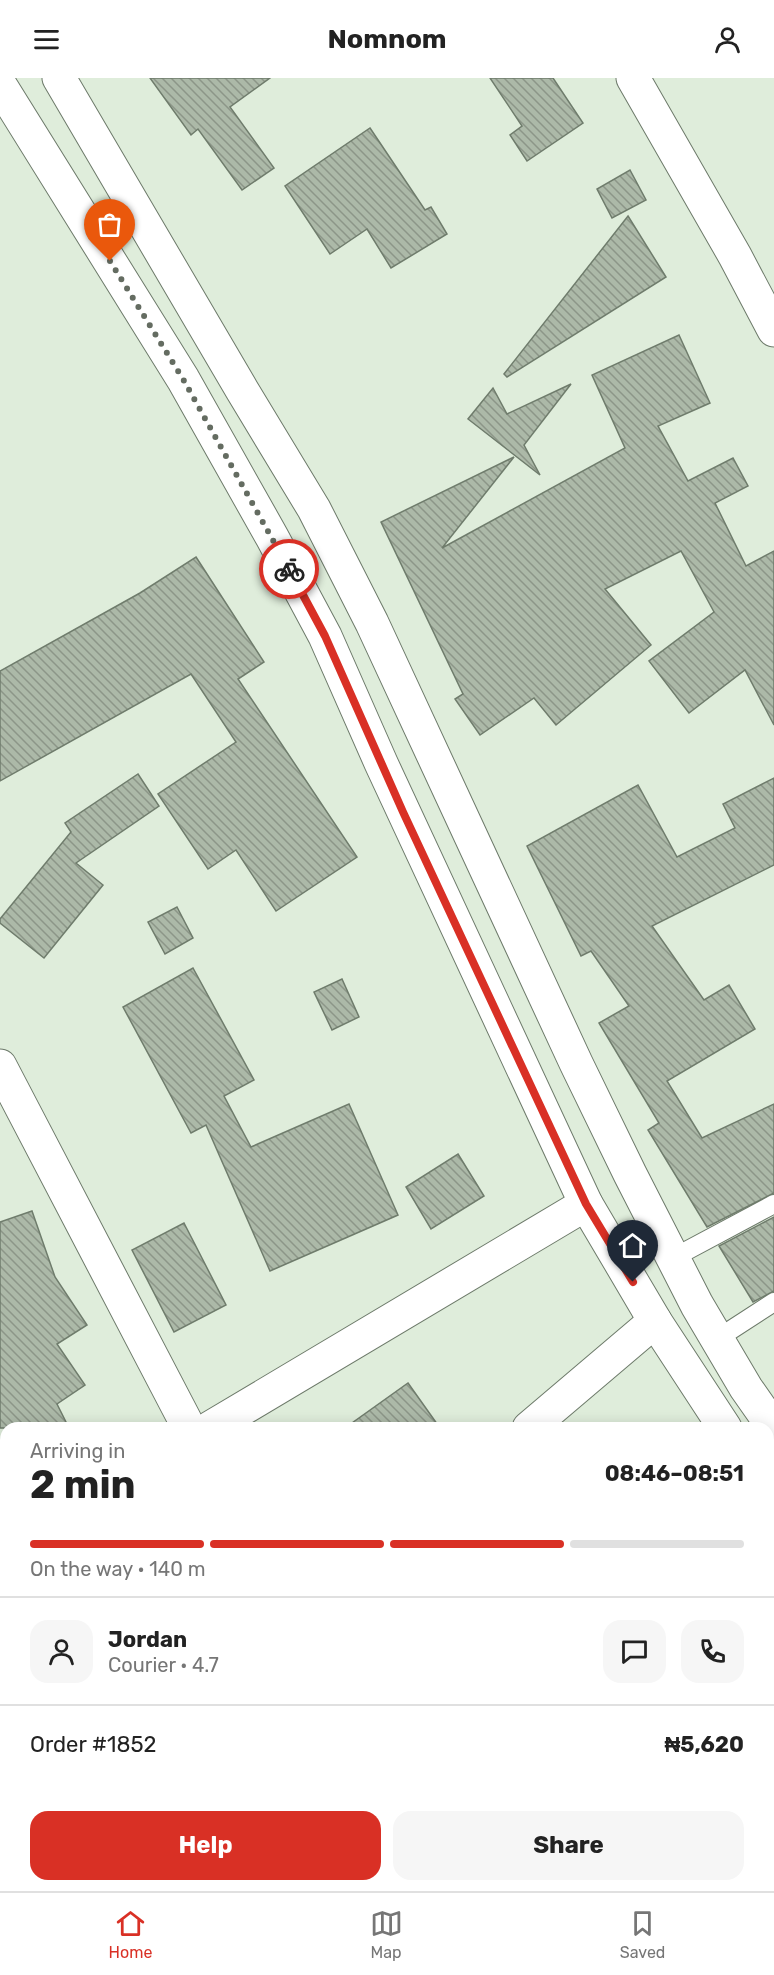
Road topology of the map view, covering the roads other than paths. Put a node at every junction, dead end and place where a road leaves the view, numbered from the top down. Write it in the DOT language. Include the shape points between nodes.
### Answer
graph roads {
  1 [pos="59,78"];
  2 [pos="636,79"];
  3 [pos="0,85"];
  4 [pos="774,330"];
  5 [pos="453,795"];
  6 [pos="403,812"];
  7 [pos="2,1077"];
  8 [pos="774,1203"];
  9 [pos="586,1204"];
  10 [pos="673,1258"];
  11 [pos="774,1302"];
  12 [pos="655,1321"];
  13 [pos="717,1339"];
  14 [pos="186,1422"];
  15 [pos="220,1422"];
  16 [pos="537,1422"];
  17 [pos="721,1422"];
  18 [pos="770,1422"];
  1 -- 5 [label="main road" via="314,509"];
  2 -- 4 [label="main road"];
  3 -- 6 [label="main road" via="183,379 272,537 325,636"];
  5 -- 6 [label="main road"];
  5 -- 10 [label="main road" via="576,1063"];
  6 -- 9 [label="main road"];
  7 -- 14 [label="main road"];
  8 -- 10 [label="lane"];
  9 -- 12 [label="main road"];
  9 -- 15 [label="main road"];
  10 -- 13 [label="main road"];
  11 -- 13 [label="lane"];
  12 -- 16 [label="main road"];
  12 -- 17 [label="main road"];
  13 -- 18 [label="main road"];
}
